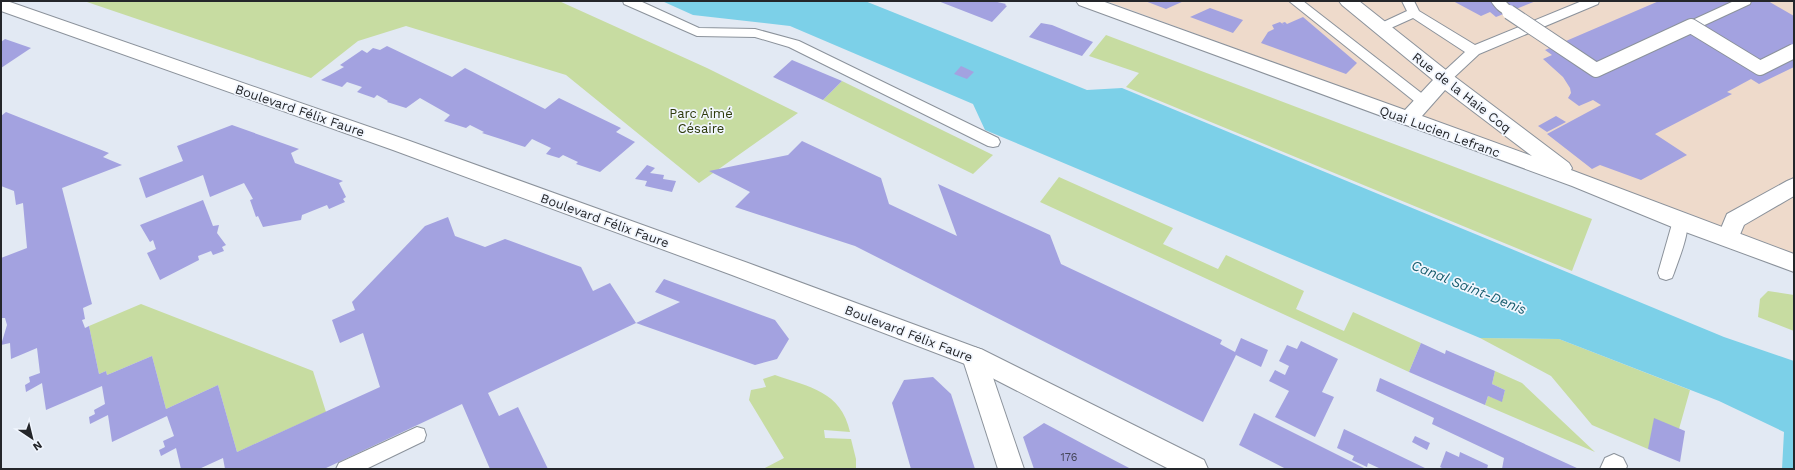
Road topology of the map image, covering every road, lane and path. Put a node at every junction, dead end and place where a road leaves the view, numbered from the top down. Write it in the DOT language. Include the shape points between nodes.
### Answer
graph roads {
  1 [pos="629,1"];
  2 [pos="1085,1"];
  3 [pos="1295,1"];
  4 [pos="1408,1"];
  5 [pos="1497,1"];
  6 [pos="1593,1"];
  7 [pos="1745,1"];
  8 [pos="1350,2"];
  9 [pos="1,5"];
  10 [pos="1414,13"];
  11 [pos="1691,26"];
  12 [pos="1382,28"];
  13 [pos="1474,51"];
  14 [pos="1794,51"];
  15 [pos="1444,79"];
  16 [pos="1424,102"];
  17 [pos="1409,119"];
  18 [pos="993,142"];
  19 [pos="1579,181"];
  20 [pos="1794,186"];
  21 [pos="1680,221"];
  22 [pos="1728,238"];
  23 [pos="1794,263"];
  24 [pos="1666,273"];
  25 [pos="974,357"];
  26 [pos="417,435"];
  27 [pos="346,469"];
  28 [pos="1011,469"];
  29 [pos="1195,469"];
  1 -- 18 [label="lane" via="697,32 755,34 794,44"];
  2 -- 17 [label="street, Quai Lucien Lefranc"];
  3 -- 16 [label="lane"];
  4 -- 10 [label="lane"];
  5 -- 11 [label="lane, bridge" via="1509,12 1596,70"];
  6 -- 13 [label="lane"];
  7 -- 11 [label="lane"];
  8 -- 12 [label="street, Rue de la Haie Coq"];
  9 -- 25 [label="street, Boulevard Félix Faure" via="400,145"];
  10 -- 12 [label="lane"];
  10 -- 13 [label="lane"];
  11 -- 14 [label="lane, bridge" via="1760,68"];
  12 -- 15 [label="street, Rue de la Haie Coq"];
  13 -- 15 [label="lane"];
  15 -- 16 [label="street"];
  15 -- 19 [label="street, Rue de la Haie Coq"];
  16 -- 17 [label="street"];
  17 -- 19 [label="street, Quai Lucien Lefranc"];
  19 -- 21 [label="street, Quai Lucien Lefranc"];
  20 -- 22 [label="street" via="1735,220"];
  21 -- 22 [label="street, Quai Lucien Lefranc"];
  21 -- 24 [label="lane"];
  22 -- 23 [label="street, Quai Lucien Lefranc"];
  25 -- 28 [label="street"];
  25 -- 29 [label="street, Boulevard Félix Faure"];
  26 -- 27 [label="lane"];
}
